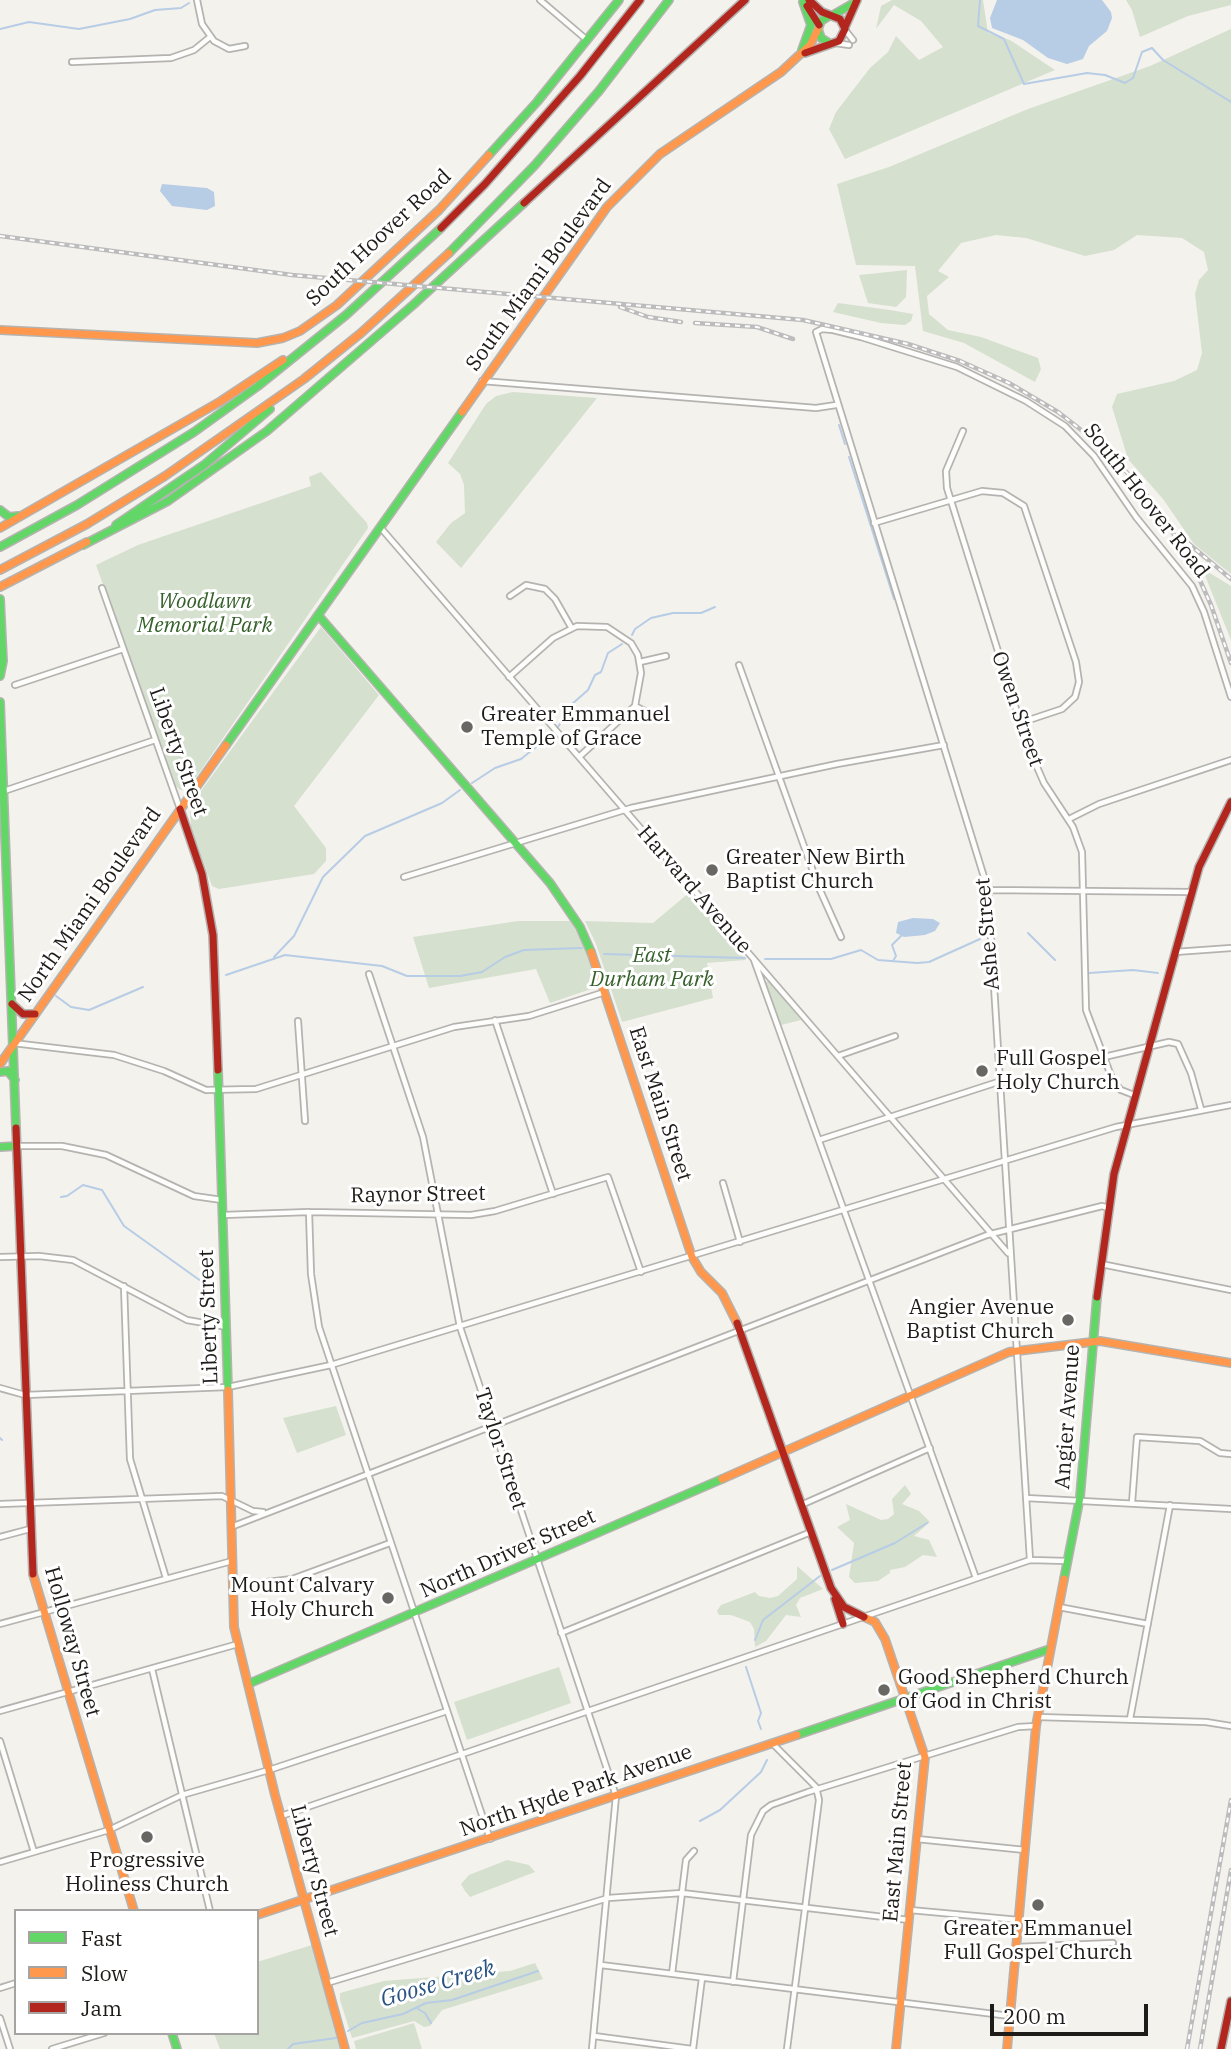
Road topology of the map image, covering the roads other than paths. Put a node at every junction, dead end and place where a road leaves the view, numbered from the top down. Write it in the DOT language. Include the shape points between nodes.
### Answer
graph roads {
  1 [pos="197,0"];
  2 [pos="541,0"];
  3 [pos="619,0"];
  4 [pos="640,0"];
  5 [pos="669,0"];
  6 [pos="745,0"];
  7 [pos="805,1"];
  8 [pos="856,1"];
  9 [pos="830,16"];
  10 [pos="818,27"];
  11 [pos="845,28"];
  12 [pos="210,37"];
  13 [pos="587,41"];
  14 [pos="832,43"];
  15 [pos="245,46"];
  16 [pos="799,57"];
  17 [pos="72,62"];
  18 [pos="345,315"];
  19 [pos="0,330"];
  20 [pos="816,332"];
  21 [pos="304,379"];
  22 [pos="482,381"];
  23 [pos="836,405"];
  24 [pos="963,431"];
  25 [pos="950,499"];
  26 [pos="0,510"];
  27 [pos="20,515"];
  28 [pos="874,523"];
  29 [pos="380,527"];
  30 [pos="0,528"];
  31 [pos="4,545"];
  32 [pos="83,545"];
  33 [pos="4,568"];
  34 [pos="0,587"];
  35 [pos="102,588"];
  36 [pos="510,596"];
  37 [pos="0,599"];
  38 [pos="318,615"];
  39 [pos="571,628"];
  40 [pos="122,649"];
  41 [pos="666,656"];
  42 [pos="640,662"];
  43 [pos="739,665"];
  44 [pos="0,676"];
  45 [pos="509,677"];
  46 [pos="15,685"];
  47 [pos="1231,697"];
  48 [pos="0,702"];
  49 [pos="635,706"];
  50 [pos="653,715"];
  51 [pos="1020,723"];
  52 [pos="156,740"];
  53 [pos="944,745"];
  54 [pos="579,757"];
  55 [pos="1231,760"];
  56 [pos="780,776"];
  57 [pos="2,791"];
  58 [pos="1231,802"];
  59 [pos="180,809"];
  60 [pos="625,810"];
  61 [pos="1069,819"];
  62 [pos="516,844"];
  63 [pos="404,877"];
  64 [pos="988,890"];
  65 [pos="1084,891"];
  66 [pos="1191,892"];
  67 [pos="841,937"];
  68 [pos="1231,948"];
  69 [pos="1174,952"];
  70 [pos="753,959"];
  71 [pos="369,975"];
  72 [pos="605,992"];
  73 [pos="12,1003"];
  74 [pos="35,1014"];
  75 [pos="495,1020"];
  76 [pos="298,1021"];
  77 [pos="895,1036"];
  78 [pos="13,1043"];
  79 [pos="393,1045"];
  80 [pos="1147,1047"];
  81 [pos="838,1056"];
  82 [pos="1103,1057"];
  83 [pos="0,1064"];
  84 [pos="0,1072"];
  85 [pos="301,1074"];
  86 [pos="16,1081"];
  87 [pos="999,1082"];
  88 [pos="219,1091"];
  89 [pos="1134,1095"];
  90 [pos="1231,1105"];
  91 [pos="1202,1109"];
  92 [pos="890,1115"];
  93 [pos="305,1121"];
  94 [pos="1125,1126"];
  95 [pos="819,1140"];
  96 [pos="17,1146"];
  97 [pos="0,1147"];
  98 [pos="1004,1161"];
  99 [pos="945,1179"];
  100 [pos="723,1183"];
  101 [pos="554,1194"];
  102 [pos="223,1200"];
  103 [pos="845,1209"];
  104 [pos="1108,1209"];
  105 [pos="309,1212"];
  106 [pos="223,1215"];
  107 [pos="438,1215"];
  108 [pos="1007,1231"];
  109 [pos="993,1234"];
  110 [pos="740,1242"];
  111 [pos="1009,1254"];
  112 [pos="21,1256"];
  113 [pos="0,1257"];
  114 [pos="692,1257"];
  115 [pos="1100,1264"];
  116 [pos="641,1272"];
  117 [pos="871,1280"];
  118 [pos="124,1286"];
  119 [pos="1231,1290"];
  120 [pos="228,1327"];
  121 [pos="460,1327"];
  122 [pos="739,1330"];
  123 [pos="1091,1341"];
  124 [pos="1016,1350"];
  125 [pos="1231,1363"];
  126 [pos="331,1365"];
  127 [pos="228,1387"];
  128 [pos="0,1388"];
  129 [pos="127,1392"];
  130 [pos="25,1395"];
  131 [pos="911,1395"];
  132 [pos="492,1425"];
  133 [pos="930,1448"];
  134 [pos="782,1452"];
  135 [pos="1231,1454"];
  136 [pos="366,1473"];
  137 [pos="1026,1498"];
  138 [pos="141,1499"];
  139 [pos="231,1499"];
  140 [pos="1079,1500"];
  141 [pos="1132,1503"];
  142 [pos="0,1504"];
  143 [pos="30,1504"];
  144 [pos="801,1505"];
  145 [pos="1170,1505"];
  146 [pos="1231,1509"];
  147 [pos="264,1512"];
  148 [pos="231,1527"];
  149 [pos="30,1529"];
  150 [pos="811,1532"];
  151 [pos="0,1537"];
  152 [pos="390,1543"];
  153 [pos="1030,1560"];
  154 [pos="232,1561"];
  155 [pos="537,1561"];
  156 [pos="1067,1561"];
  157 [pos="166,1578"];
  158 [pos="976,1578"];
  159 [pos="232,1586"];
  160 [pos="831,1587"];
  161 [pos="1058,1607"];
  162 [pos="42,1613"];
  163 [pos="414,1614"];
  164 [pos="866,1616"];
  165 [pos="843,1624"];
  166 [pos="1148,1624"];
  167 [pos="0,1625"];
  168 [pos="561,1633"];
  169 [pos="238,1644"];
  170 [pos="1050,1649"];
  171 [pos="152,1669"];
  172 [pos="248,1684"];
  173 [pos="67,1692"];
  174 [pos="905,1697"];
  175 [pos="0,1711"];
  176 [pos="447,1711"];
  177 [pos="587,1712"];
  178 [pos="1037,1717"];
  179 [pos="1130,1719"];
  180 [pos="1036,1726"];
  181 [pos="1231,1726"];
  182 [pos="0,1741"];
  183 [pos="772,1742"];
  184 [pos="461,1755"];
  185 [pos="925,1757"];
  186 [pos="268,1770"];
  187 [pos="818,1791"];
  188 [pos="182,1795"];
  189 [pos="616,1796"];
  190 [pos="281,1816"];
  191 [pos="109,1830"];
  192 [pos="490,1839"];
  193 [pos="917,1839"];
  194 [pos="1025,1850"];
  195 [pos="694,1851"];
  196 [pos="34,1852"];
  197 [pos="0,1862"];
  198 [pos="682,1893"];
  199 [pos="608,1898"];
  200 [pos="743,1900"];
  201 [pos="304,1901"];
  202 [pos="804,1907"];
  203 [pos="133,1909"];
  204 [pos="210,1909"];
  205 [pos="911,1910"];
  206 [pos="259,1914"];
  207 [pos="909,1920"];
  208 [pos="1019,1920"];
  209 [pos="1113,1943"];
  210 [pos="1016,1947"];
  211 [pos="601,1965"];
  212 [pos="672,1974"];
  213 [pos="702,1978"];
  214 [pos="733,1982"];
  215 [pos="327,1983"];
  216 [pos="794,1989"];
  217 [pos="901,2000"];
  218 [pos="1231,2001"];
  219 [pos="1010,2016"];
  220 [pos="0,2018"];
  221 [pos="98,2035"];
  222 [pos="594,2036"];
  223 [pos="647,2046"];
  224 [pos="10,2049"];
  225 [pos="52,2049"];
  226 [pos="345,2049"];
  227 [pos="592,2049"];
  228 [pos="692,2049"];
  229 [pos="787,2049"];
  230 [pos="897,2049"];
  231 [pos="1007,2049"];
  232 [pos="1221,2049"];
  1 -- 12 [label="street" via="199,18"];
  2 -- 13 [label="street"];
  3 -- 13 [label="main road, South Hoover Road"];
  4 -- 18 [label="main road" via="485,184"];
  5 -- 21 [label="main road" via="599,92 494,209 397,302"];
  6 -- 32 [label="main road" via="413,305 267,431 169,500"];
  7 -- 9 [label="main road"];
  7 -- 10 [label="main road"];
  7 -- 16 [label="main road" via="810,30"];
  8 -- 9 [label="main road"];
  8 -- 11 [label="main road"];
  9 -- 10 [label="main road"];
  9 -- 11 [label="main road" via="840,19"];
  10 -- 14 [label="main road" via="821,38"];
  10 -- 16 [label="main road, South Miami Boulevard" via="813,42"];
  11 -- 14 [label="main road" via="842,38"];
  11 -- 14 [label="street" via="851,43"];
  12 -- 15 [label="street" via="229,49"];
  12 -- 17 [label="street" via="194,50 171,58"];
  13 -- 19 [label="main road, South Hoover Road" via="439,210 337,304 300,331 248,342"];
  14 -- 16 [label="main road, South Miami Boulevard"];
  16 -- 22 [label="main road, South Miami Boulevard" via="673,144 632,179 597,220"];
  18 -- 27 [label="main road" via="221,401"];
  18 -- 31 [label="main road" via="194,432"];
  20 -- 23 [label="street, Ashe Street"];
  20 -- 47 [label="street, South Hoover Road" via="834,330 957,367 1065,426 1094,456 1192,586"];
  21 -- 32 [label="main road" via="204,465"];
  21 -- 33 [label="main road" via="165,476"];
  22 -- 23 [label="street" via="816,408"];
  22 -- 29 [label="main road, South Miami Boulevard"];
  23 -- 28 [label="street, Ashe Street"];
  24 -- 25 [label="street, Owen Street" via="946,471"];
  25 -- 28 [label="street"];
  25 -- 51 [label="street, Owen Street"];
  25 -- 51 [label="street" via="996,491 1024,506 1073,651 1079,676 1075,697 1062,709"];
  26 -- 27 [label="main road" via="9,517"];
  27 -- 30 [label="main road"];
  28 -- 53 [label="street, Ashe Street"];
  29 -- 38 [label="main road, North Miami Boulevard"];
  29 -- 45 [label="street, Harvard Avenue"];
  32 -- 34 [label="main road"];
  35 -- 40 [label="street, Liberty Street"];
  36 -- 39 [label="street" via="526,585 545,589"];
  37 -- 44 [label="main road"];
  38 -- 59 [label="main road, North Miami Boulevard"];
  38 -- 62 [label="main road, East Main Street"];
  39 -- 42 [label="street" via="593,624 618,631 631,643"];
  39 -- 45 [label="street"];
  40 -- 46 [label="street"];
  40 -- 52 [label="street, Liberty Street"];
  41 -- 42 [label="street"];
  42 -- 49 [label="street"];
  43 -- 56 [label="street"];
  45 -- 54 [label="street, Harvard Avenue"];
  48 -- 57 [label="main road, Holloway Street"];
  49 -- 50 [label="street"];
  49 -- 54 [label="street"];
  51 -- 61 [label="street, Owen Street" via="1040,775"];
  52 -- 57 [label="street"];
  52 -- 59 [label="street, Liberty Street"];
  53 -- 56 [label="street"];
  53 -- 64 [label="street, Ashe Street"];
  54 -- 60 [label="street, Harvard Avenue"];
  55 -- 61 [label="street" via="1099,804"];
  56 -- 60 [label="street"];
  56 -- 67 [label="street" via="818,888"];
  57 -- 73 [label="main road, Holloway Street"];
  58 -- 66 [label="main road, Angier Avenue" via="1203,856"];
  59 -- 74 [label="main road, North Miami Boulevard"];
  59 -- 88 [label="main road, Liberty Street" via="211,917"];
  60 -- 62 [label="street"];
  60 -- 70 [label="street, Harvard Avenue"];
  61 -- 65 [label="street, Owen Street" via="1082,852"];
  62 -- 63 [label="street"];
  62 -- 72 [label="main road, East Main Street" via="575,917"];
  64 -- 65 [label="street"];
  64 -- 87 [label="street, Ashe Street"];
  65 -- 66 [label="street"];
  65 -- 82 [label="street, Owen Street" via="1084,999"];
  66 -- 69 [label="main road, Angier Avenue"];
  68 -- 69 [label="street"];
  69 -- 80 [label="main road, Angier Avenue"];
  70 -- 81 [label="street, Harvard Avenue"];
  70 -- 95 [label="street"];
  71 -- 79 [label="street, Taylor Street"];
  72 -- 75 [label="street" via="545,1012"];
  72 -- 114 [label="main road, East Main Street"];
  73 -- 74 [label="main road" via="20,1013"];
  73 -- 78 [label="main road, Holloway Street"];
  74 -- 78 [label="main road, North Miami Boulevard"];
  75 -- 79 [label="street"];
  75 -- 101 [label="street"];
  76 -- 85 [label="street"];
  77 -- 81 [label="street"];
  78 -- 83 [label="main road, North Miami Boulevard"];
  78 -- 86 [label="main road, Holloway Street"];
  78 -- 88 [label="street" via="104,1053"];
  79 -- 85 [label="street"];
  79 -- 107 [label="street, Taylor Street" via="423,1137"];
  80 -- 82 [label="street"];
  80 -- 89 [label="main road, Angier Avenue"];
  80 -- 91 [label="street" via="1175,1043 1183,1051"];
  81 -- 92 [label="street, Harvard Avenue"];
  82 -- 89 [label="street, Owen Street" via="1115,1084"];
  84 -- 86 [label="main road" via="8,1071"];
  85 -- 88 [label="street" via="256,1089"];
  85 -- 93 [label="street"];
  86 -- 96 [label="main road, Holloway Street"];
  87 -- 92 [label="street"];
  87 -- 98 [label="street, Ashe Street"];
  88 -- 102 [label="main road, Liberty Street"];
  89 -- 94 [label="main road, Angier Avenue"];
  90 -- 91 [label="street"];
  91 -- 94 [label="street"];
  92 -- 95 [label="street"];
  92 -- 99 [label="street, Harvard Avenue"];
  94 -- 98 [label="street"];
  94 -- 104 [label="main road, Angier Avenue"];
  95 -- 103 [label="street"];
  96 -- 97 [label="main road"];
  96 -- 102 [label="street" via="62,1146 106,1155 194,1196"];
  96 -- 112 [label="main road, Holloway Street"];
  98 -- 99 [label="street"];
  98 -- 108 [label="street, Ashe Street"];
  99 -- 103 [label="street"];
  99 -- 109 [label="street, Harvard Avenue"];
  100 -- 110 [label="street"];
  101 -- 107 [label="street, Raynor Street" via="486,1213"];
  101 -- 116 [label="street, Raynor Street" via="608,1177"];
  102 -- 106 [label="main road, Liberty Street"];
  103 -- 110 [label="street"];
  103 -- 117 [label="street"];
  104 -- 108 [label="street" via="1102,1206"];
  104 -- 115 [label="main road, Angier Avenue"];
  105 -- 106 [label="street, Raynor Street"];
  105 -- 107 [label="street, Raynor Street"];
  105 -- 126 [label="street" via="312,1290"];
  106 -- 120 [label="main road, Liberty Street"];
  107 -- 121 [label="street, Taylor Street"];
  108 -- 109 [label="street"];
  108 -- 111 [label="street, Ashe Street"];
  109 -- 111 [label="street, Harvard Avenue"];
  109 -- 117 [label="street"];
  110 -- 114 [label="street"];
  111 -- 124 [label="street, Ashe Street"];
  112 -- 113 [label="street"];
  112 -- 118 [label="street" via="73,1260"];
  112 -- 130 [label="main road, Holloway Street"];
  114 -- 116 [label="street"];
  114 -- 122 [label="main road, East Main Street" via="727,1299"];
  115 -- 119 [label="street"];
  115 -- 123 [label="main road, Angier Avenue"];
  116 -- 121 [label="street"];
  117 -- 122 [label="street"];
  117 -- 131 [label="street"];
  118 -- 120 [label="street" via="187,1320"];
  118 -- 129 [label="street"];
  120 -- 127 [label="main road, Liberty Street"];
  121 -- 126 [label="street"];
  121 -- 132 [label="street, Taylor Street"];
  122 -- 132 [label="street"];
  122 -- 134 [label="main road, East Main Street"];
  123 -- 124 [label="main road, North Driver Street"];
  123 -- 125 [label="main road, North Driver Street"];
  123 -- 140 [label="main road, Angier Avenue"];
  124 -- 131 [label="main road, North Driver Street"];
  124 -- 137 [label="street, Ashe Street"];
  126 -- 127 [label="street"];
  126 -- 136 [label="street"];
  127 -- 129 [label="street"];
  127 -- 139 [label="main road, Liberty Street"];
  128 -- 130 [label="street"];
  129 -- 130 [label="street"];
  129 -- 138 [label="street" via="130,1454"];
  130 -- 143 [label="main road, Holloway Street"];
  131 -- 133 [label="street"];
  131 -- 134 [label="main road, North Driver Street"];
  132 -- 136 [label="street"];
  132 -- 155 [label="street, Taylor Street"];
  133 -- 144 [label="street"];
  133 -- 158 [label="street"];
  134 -- 144 [label="main road, East Main Street"];
  134 -- 155 [label="main road, North Driver Street"];
  135 -- 141 [label="street" via="1200,1441 1137,1437"];
  136 -- 147 [label="street"];
  136 -- 152 [label="street"];
  137 -- 140 [label="street"];
  137 -- 153 [label="street, Ashe Street"];
  138 -- 139 [label="street"];
  138 -- 143 [label="street"];
  138 -- 157 [label="street"];
  139 -- 147 [label="street"];
  139 -- 148 [label="main road, Liberty Street"];
  140 -- 141 [label="street"];
  140 -- 156 [label="main road, Angier Avenue"];
  141 -- 145 [label="street"];
  142 -- 143 [label="street"];
  143 -- 149 [label="main road, Holloway Street"];
  144 -- 150 [label="main road, East Main Street"];
  145 -- 146 [label="street"];
  145 -- 166 [label="street"];
  147 -- 148 [label="street"];
  148 -- 154 [label="main road, Liberty Street"];
  149 -- 151 [label="street"];
  149 -- 162 [label="main road, Holloway Street" via="33,1580"];
  150 -- 160 [label="main road, East Main Street"];
  150 -- 168 [label="street"];
  152 -- 159 [label="street" via="292,1579"];
  152 -- 163 [label="street"];
  153 -- 156 [label="street"];
  153 -- 158 [label="street"];
  154 -- 157 [label="street"];
  154 -- 159 [label="main road, Liberty Street"];
  155 -- 163 [label="main road, North Driver Street"];
  155 -- 168 [label="street, Taylor Street"];
  156 -- 161 [label="main road, Angier Avenue"];
  157 -- 162 [label="street"];
  158 -- 164 [label="street"];
  159 -- 169 [label="main road, Liberty Street"];
  160 -- 164 [label="main road, East Main Street" via="844,1607"];
  160 -- 165 [label="main road, East Main Street"];
  161 -- 166 [label="street"];
  161 -- 170 [label="main road, Angier Avenue"];
  162 -- 167 [label="street"];
  162 -- 173 [label="main road, Holloway Street"];
  163 -- 172 [label="main road, North Driver Street"];
  163 -- 176 [label="street"];
  164 -- 165 [label="street"];
  164 -- 174 [label="main road, East Main Street" via="883,1634"];
  165 -- 177 [label="street"];
  166 -- 179 [label="street"];
  168 -- 177 [label="street, Taylor Street"];
  169 -- 171 [label="street"];
  169 -- 172 [label="main road, Liberty Street"];
  170 -- 174 [label="main road, North Hyde Park Avenue"];
  170 -- 178 [label="main road, Angier Avenue"];
  171 -- 173 [label="street"];
  171 -- 188 [label="street"];
  172 -- 186 [label="main road, Liberty Street"];
  173 -- 175 [label="street"];
  173 -- 191 [label="main road, Holloway Street"];
  174 -- 183 [label="main road, North Hyde Park Avenue"];
  174 -- 185 [label="main road, East Main Street"];
  176 -- 184 [label="street"];
  176 -- 186 [label="street"];
  177 -- 184 [label="street"];
  177 -- 189 [label="street, Taylor Street"];
  178 -- 179 [label="street"];
  178 -- 180 [label="main road, Angier Avenue"];
  179 -- 181 [label="street"];
  180 -- 185 [label="street" via="1018,1727"];
  180 -- 194 [label="main road, Angier Avenue"];
  182 -- 196 [label="street"];
  183 -- 187 [label="street"];
  183 -- 189 [label="main road, North Hyde Park Avenue"];
  184 -- 190 [label="street"];
  184 -- 192 [label="street"];
  185 -- 187 [label="street"];
  185 -- 193 [label="main road, East Main Street"];
  186 -- 188 [label="street"];
  186 -- 190 [label="main road, Liberty Street"];
  187 -- 200 [label="street" via="774,1804 759,1816 751,1835"];
  187 -- 202 [label="street"];
  188 -- 191 [label="street"];
  188 -- 204 [label="street"];
  189 -- 192 [label="main road, North Hyde Park Avenue"];
  189 -- 199 [label="street, Taylor Street"];
  190 -- 201 [label="main road, Liberty Street"];
  191 -- 196 [label="street"];
  191 -- 203 [label="main road, Holloway Street"];
  192 -- 201 [label="main road, North Hyde Park Avenue"];
  193 -- 194 [label="street"];
  193 -- 205 [label="main road, East Main Street"];
  194 -- 208 [label="main road, Angier Avenue"];
  195 -- 198 [label="street" via="686,1860"];
  196 -- 197 [label="street"];
  198 -- 199 [label="street"];
  198 -- 200 [label="street"];
  198 -- 212 [label="street"];
  199 -- 211 [label="street, Taylor Street"];
  199 -- 215 [label="street"];
  200 -- 202 [label="street"];
  200 -- 214 [label="street"];
  201 -- 206 [label="main road, North Hyde Park Avenue"];
  201 -- 215 [label="main road, Liberty Street"];
  202 -- 207 [label="street"];
  202 -- 216 [label="street"];
  205 -- 207 [label="main road, East Main Street"];
  205 -- 208 [label="street"];
  207 -- 217 [label="main road, East Main Street"];
  208 -- 210 [label="main road, Angier Avenue"];
  209 -- 210 [label="street"];
  210 -- 219 [label="main road, Angier Avenue"];
  211 -- 212 [label="street"];
  211 -- 222 [label="street, Taylor Street"];
  212 -- 213 [label="street"];
  213 -- 214 [label="street"];
  213 -- 228 [label="street"];
  214 -- 216 [label="street"];
  215 -- 226 [label="main road, Liberty Street"];
  216 -- 217 [label="street"];
  216 -- 229 [label="street"];
  217 -- 219 [label="street"];
  217 -- 230 [label="main road, East Main Street"];
  218 -- 232 [label="main road"];
  219 -- 231 [label="main road, Angier Avenue"];
  220 -- 224 [label="street"];
  221 -- 225 [label="street"];
  222 -- 223 [label="street"];
  222 -- 227 [label="street, Taylor Street"];
  223 -- 228 [label="street"];
}
